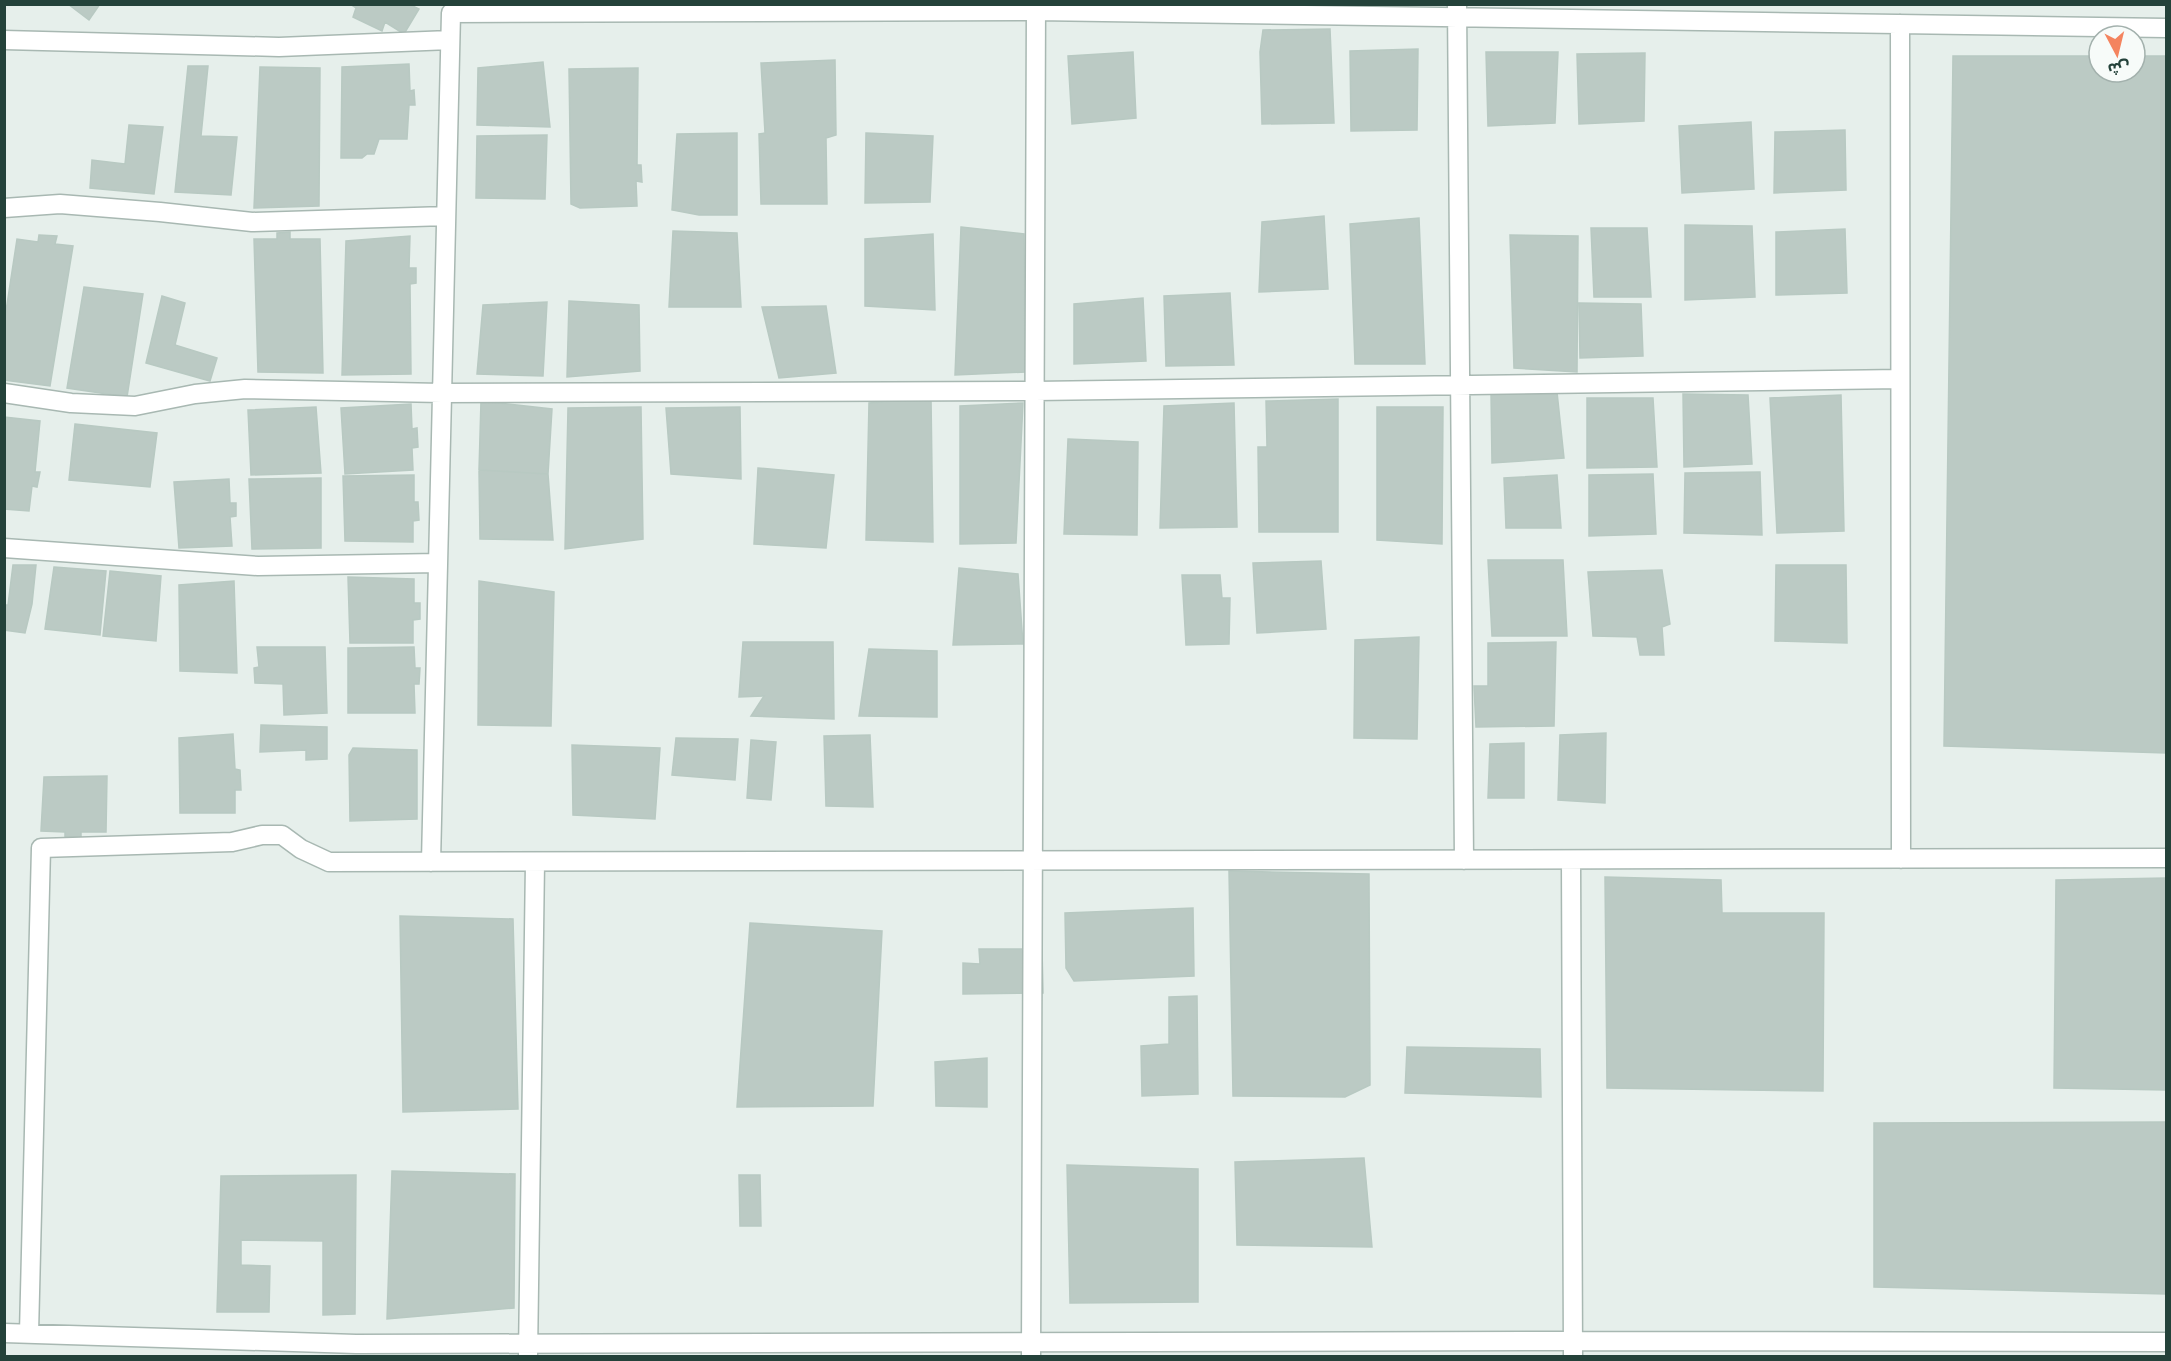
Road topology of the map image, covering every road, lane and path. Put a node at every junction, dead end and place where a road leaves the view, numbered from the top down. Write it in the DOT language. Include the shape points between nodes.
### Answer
graph roads {
  1 [pos="1036,8"];
  2 [pos="451,9"];
  3 [pos="1457,11"];
  4 [pos="1900,24"];
  5 [pos="2166,28"];
  6 [pos="4,40"];
  7 [pos="450,40"];
  8 [pos="4,208"];
  9 [pos="446,216"];
  10 [pos="1900,379"];
  11 [pos="1460,386"];
  12 [pos="1035,391"];
  13 [pos="4,393"];
  14 [pos="442,393"];
  15 [pos="4,548"];
  16 [pos="438,562"];
  17 [pos="2166,858"];
  18 [pos="1901,859"];
  19 [pos="1464,860"];
  20 [pos="1571,860"];
  21 [pos="1033,861"];
  22 [pos="431,862"];
  23 [pos="535,862"];
  24 [pos="4,1333"];
  25 [pos="29,1333"];
  26 [pos="2166,1342"];
  27 [pos="1031,1349"];
  28 [pos="1573,1349"];
  29 [pos="528,1350"];
  1 -- 2 [label="street"];
  1 -- 3 [label="street"];
  1 -- 12 [label="street"];
  2 -- 7 [label="street"];
  3 -- 4 [label="street"];
  3 -- 11 [label="street"];
  4 -- 5 [label="street"];
  4 -- 10 [label="street"];
  6 -- 7 [label="street" via="279,47"];
  7 -- 9 [label="street"];
  8 -- 9 [label="street" via="60,204 252,222"];
  9 -- 14 [label="street"];
  10 -- 11 [label="street"];
  10 -- 18 [label="street"];
  11 -- 12 [label="street"];
  11 -- 19 [label="street"];
  12 -- 14 [label="street"];
  12 -- 21 [label="street"];
  13 -- 14 [label="street" via="71,403 135,406 245,389"];
  14 -- 16 [label="street"];
  15 -- 16 [label="street" via="258,566"];
  16 -- 22 [label="street"];
  17 -- 18 [label="street"];
  18 -- 20 [label="street"];
  19 -- 20 [label="street"];
  19 -- 21 [label="street"];
  20 -- 28 [label="street"];
  21 -- 23 [label="street"];
  21 -- 27 [label="street"];
  22 -- 23 [label="street"];
  22 -- 25 [label="street" via="329,862 282,835 262,834 232,842 41,848"];
  23 -- 29 [label="street"];
  24 -- 25 [label="street"];
  25 -- 29 [label="street"];
  26 -- 28 [label="street"];
  27 -- 28 [label="street"];
  27 -- 29 [label="street"];
}
